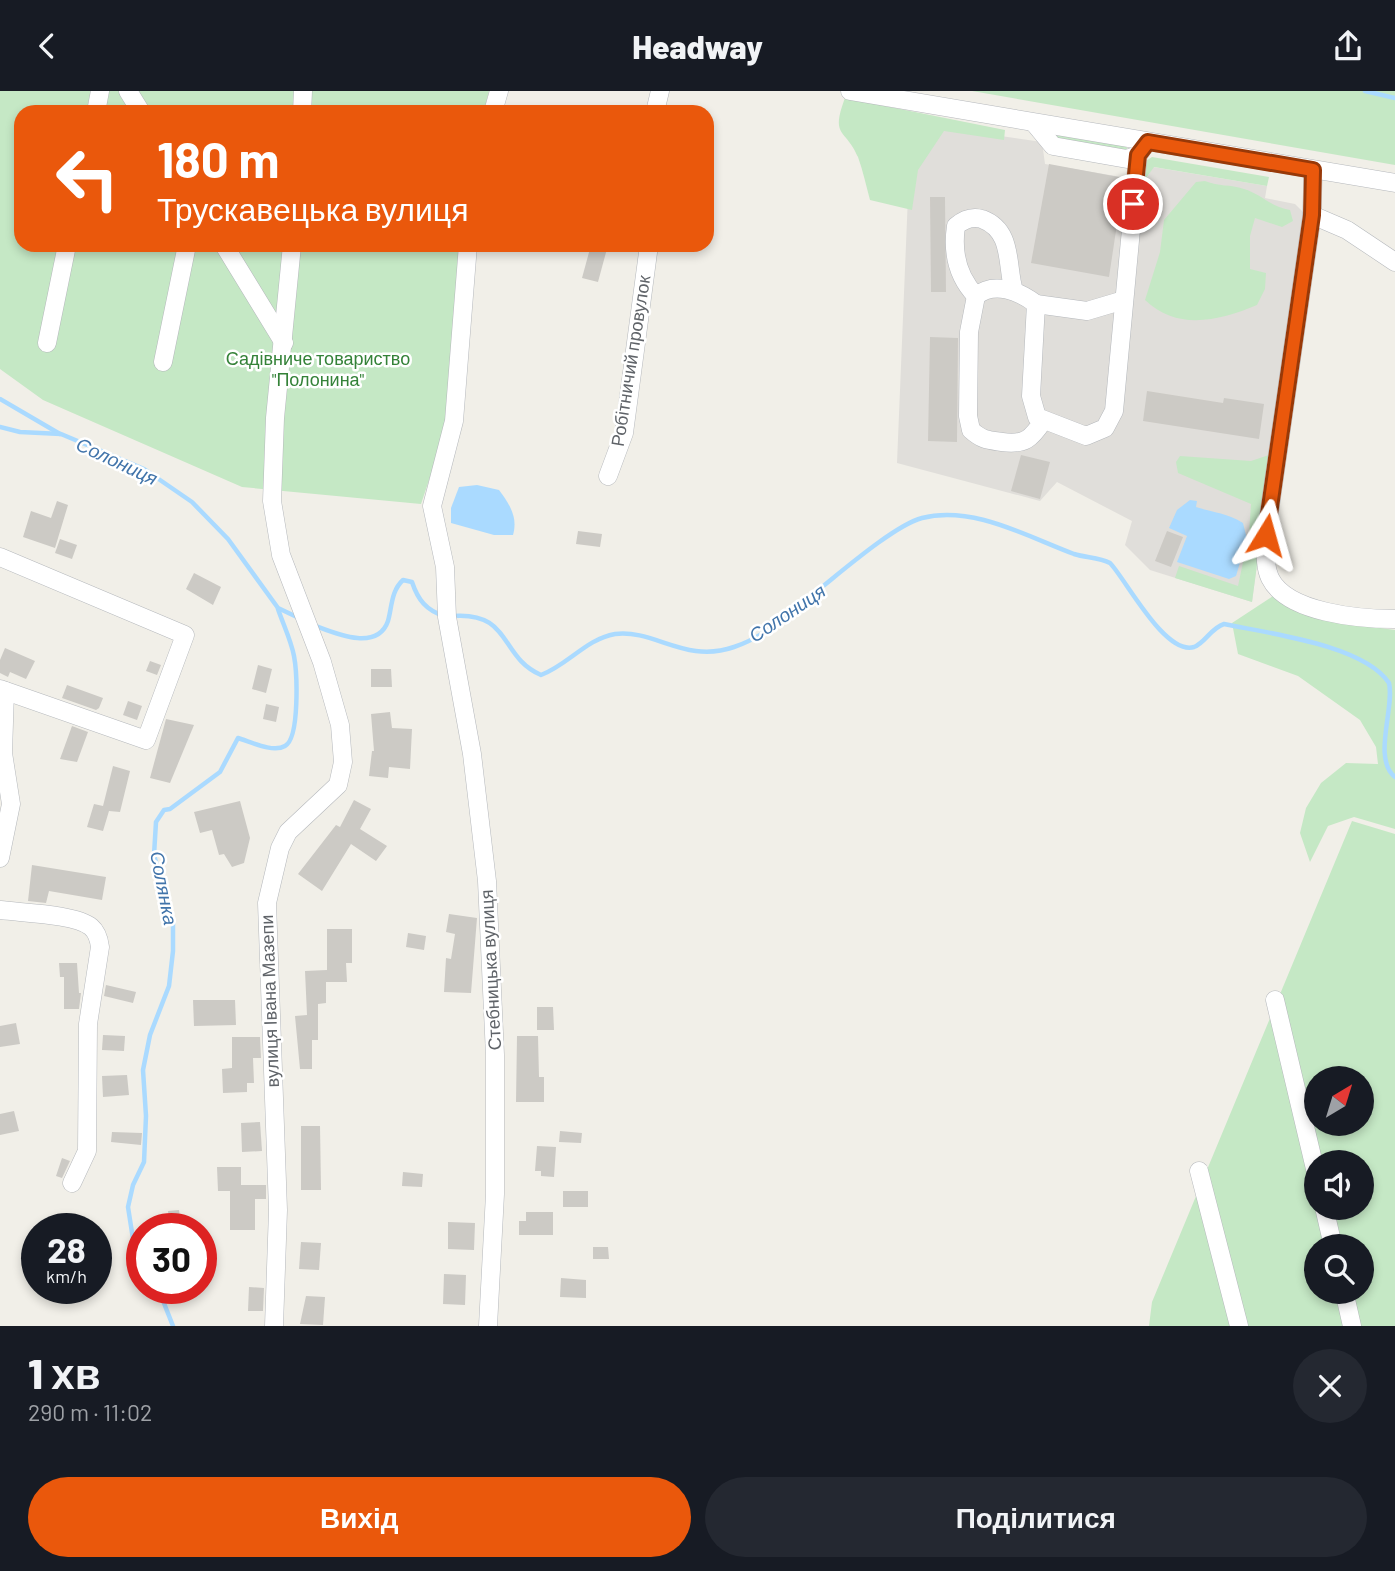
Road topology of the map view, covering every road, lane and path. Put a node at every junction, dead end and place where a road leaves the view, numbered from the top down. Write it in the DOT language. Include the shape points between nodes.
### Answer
graph roads {
  1 [pos="850,91"];
  2 [pos="885,94"];
  3 [pos="1143,148"];
  4 [pos="1313,170"];
  5 [pos="1395,183"];
  6 [pos="1312,215"];
  7 [pos="66,252"];
  8 [pos="186,252"];
  9 [pos="228,252"];
  10 [pos="291,252"];
  11 [pos="467,252"];
  12 [pos="648,252"];
  13 [pos="1395,262"];
  14 [pos="1014,291"];
  15 [pos="976,296"];
  16 [pos="1124,300"];
  17 [pos="1036,304"];
  18 [pos="47,343"];
  19 [pos="284,343"];
  20 [pos="163,362"];
  21 [pos="1043,421"];
  22 [pos="608,476"];
  23 [pos="0,557"];
  24 [pos="1395,619"];
  25 [pos="3,690"];
  26 [pos="4,777"];
  27 [pos="0,859"];
  28 [pos="0,910"];
  29 [pos="1275,1000"];
  30 [pos="1311,1150"];
  31 [pos="1199,1171"];
  32 [pos="72,1183"];
  33 [pos="1347,1304"];
  34 [pos="274,1326"];
  35 [pos="488,1326"];
  36 [pos="1239,1326"];
  37 [pos="1352,1326"];
  1 -- 2 [label="street"];
  2 -- 3 [label="street"];
  3 -- 4 [label="street"];
  3 -- 16 [label="street"];
  4 -- 5 [label="street"];
  4 -- 6 [label="street"];
  6 -- 13 [label="street" via="1348,230"];
  6 -- 24 [label="street" via="1265,562 1281,594 1301,604 1368,619"];
  7 -- 18 [label="street"];
  8 -- 20 [label="street"];
  9 -- 19 [label="street"];
  10 -- 19 [label="street, вулиця Івана Мазепи"];
  11 -- 35 [label="street, Стебницька вулиця" via="453,421 432,506 445,567 447,617 472,754 487,881 495,1055 495,1194"];
  12 -- 22 [label="street, Робітничий провулок" via="624,433"];
  14 -- 15 [label="street" via="992,288"];
  14 -- 15 [label="street" via="1005,242 997,229 977,218 956,226 954,239 962,281"];
  14 -- 17 [label="street"];
  15 -- 21 [label="street" via="969,332 971,430 989,442 1023,443"];
  16 -- 17 [label="street" via="1087,311"];
  16 -- 21 [label="street" via="1111,420 1098,433 1086,436"];
  17 -- 21 [label="street" via="1031,396 1033,409"];
  19 -- 34 [label="street, вулиця Івана Мазепи" via="272,501 281,555 341,725 343,762 338,785 288,832 267,903 278,1210"];
  23 -- 25 [label="street" via="185,635 146,740"];
  25 -- 26 [label="street"];
  26 -- 27 [label="street" via="11,804"];
  28 -- 32 [label="street" via="79,920 98,936 88,1024 87,1151"];
  29 -- 30 [label="street"];
  31 -- 36 [label="street"];
  33 -- 37 [label="street"];
}
